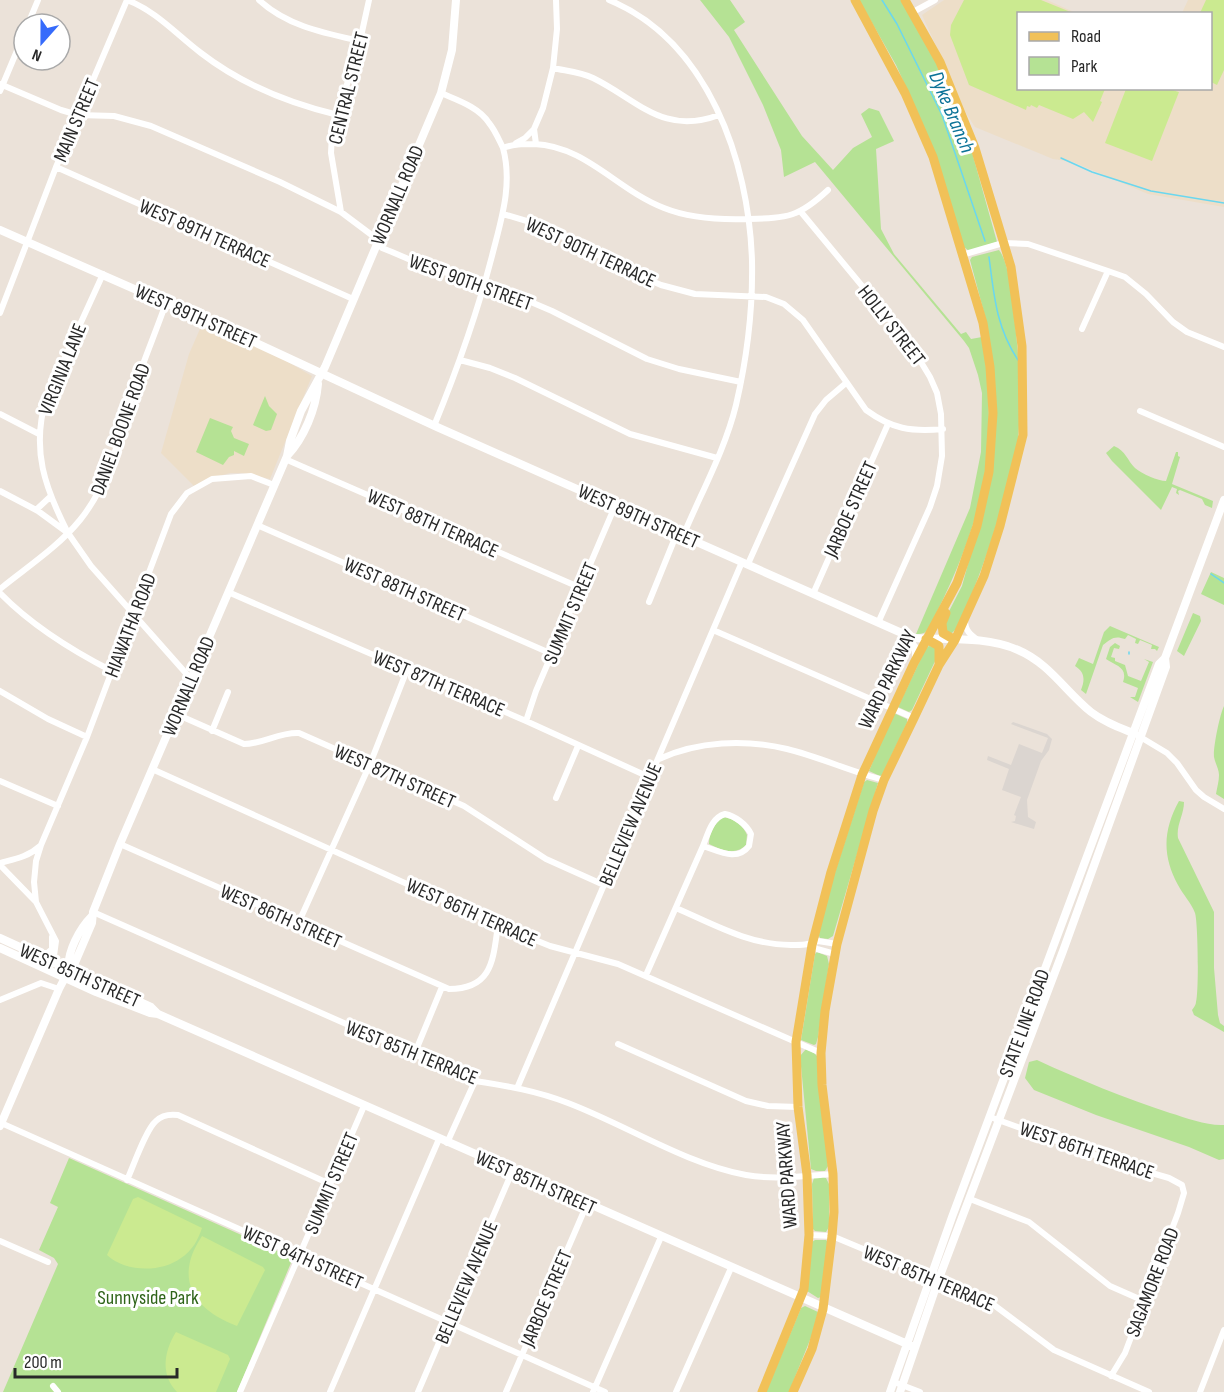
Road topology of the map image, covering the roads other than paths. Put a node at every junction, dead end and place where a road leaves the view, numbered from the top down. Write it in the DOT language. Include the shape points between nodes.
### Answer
graph roads {
  1 [pos="127,0"];
  2 [pos="259,0"];
  3 [pos="369,0"];
  4 [pos="456,0"];
  5 [pos="556,0"];
  6 [pos="609,0"];
  7 [pos="855,0"];
  8 [pos="906,0"];
  9 [pos="935,0"];
  10 [pos="913,12"];
  11 [pos="360,41"];
  12 [pos="12,61"];
  13 [pos="553,68"];
  14 [pos="1,86"];
  15 [pos="441,93"];
  16 [pos="78,115"];
  17 [pos="338,115"];
  18 [pos="720,115"];
  19 [pos="534,129"];
  20 [pos="515,144"];
  21 [pos="536,144"];
  22 [pos="503,148"];
  23 [pos="56,167"];
  24 [pos="828,190"];
  25 [pos="341,212"];
  26 [pos="801,212"];
  27 [pos="503,214"];
  28 [pos="748,219"];
  29 [pos="0,230"];
  30 [pos="377,241"];
  31 [pos="27,242"];
  32 [pos="1003,243"];
  33 [pos="962,255"];
  34 [pos="1108,271"];
  35 [pos="103,274"];
  36 [pos="485,285"];
  37 [pos="752,297"];
  38 [pos="353,299"];
  39 [pos="166,303"];
  40 [pos="0,313"];
  41 [pos="1082,329"];
  42 [pos="1224,347"];
  43 [pos="460,360"];
  44 [pos="320,379"];
  45 [pos="741,382"];
  46 [pos="846,383"];
  47 [pos="1140,411"];
  48 [pos="0,414"];
  49 [pos="888,424"];
  50 [pos="434,426"];
  51 [pos="943,429"];
  52 [pos="39,434"];
  53 [pos="1224,447"];
  54 [pos="286,458"];
  55 [pos="717,458"];
  56 [pos="274,485"];
  57 [pos="0,492"];
  58 [pos="51,496"];
  59 [pos="1224,500"];
  60 [pos="615,506"];
  61 [pos="36,510"];
  62 [pos="257,525"];
  63 [pos="68,533"];
  64 [pos="680,534"];
  65 [pos="745,563"];
  66 [pos="957,584"];
  67 [pos="581,588"];
  68 [pos="0,591"];
  69 [pos="228,592"];
  70 [pos="813,594"];
  71 [pos="649,602"];
  72 [pos="968,610"];
  73 [pos="134,614"];
  74 [pos="878,623"];
  75 [pos="713,630"];
  76 [pos="902,633"];
  77 [pos="926,639"];
  78 [pos="955,640"];
  79 [pos="981,642"];
  80 [pos="552,654"];
  81 [pos="914,663"];
  82 [pos="939,665"];
  83 [pos="407,670"];
  84 [pos="112,671"];
  85 [pos="191,679"];
  86 [pos="0,691"];
  87 [pos="228,692"];
  88 [pos="891,709"];
  89 [pos="176,714"];
  90 [pos="914,718"];
  91 [pos="526,721"];
  92 [pos="212,732"];
  93 [pos="1137,735"];
  94 [pos="87,737"];
  95 [pos="578,746"];
  96 [pos="658,759"];
  97 [pos="370,764"];
  98 [pos="152,770"];
  99 [pos="862,775"];
  100 [pos="650,777"];
  101 [pos="884,780"];
  102 [pos="0,782"];
  103 [pos="556,798"];
  104 [pos="58,806"];
  105 [pos="1224,809"];
  106 [pos="120,844"];
  107 [pos="41,845"];
  108 [pos="703,846"];
  109 [pos="332,849"];
  110 [pos="0,864"];
  111 [pos="604,885"];
  112 [pos="36,902"];
  113 [pos="676,908"];
  114 [pos="92,914"];
  115 [pos="298,924"];
  116 [pos="498,925"];
  117 [pos="52,937"];
  118 [pos="0,938"];
  119 [pos="812,945"];
  120 [pos="0,948"];
  121 [pos="836,949"];
  122 [pos="574,954"];
  123 [pos="42,958"];
  124 [pos="53,963"];
  125 [pos="67,974"];
  126 [pos="646,975"];
  127 [pos="442,987"];
  128 [pos="59,989"];
  129 [pos="0,1000"];
  130 [pos="796,1042"];
  131 [pos="618,1044"];
  132 [pos="822,1053"];
  133 [pos="414,1055"];
  134 [pos="475,1081"];
  135 [pos="518,1086"];
  136 [pos="364,1106"];
  137 [pos="798,1107"];
  138 [pos="995,1119"];
  139 [pos="0,1125"];
  140 [pos="443,1141"];
  141 [pos="512,1172"];
  142 [pos="832,1174"];
  143 [pos="807,1175"];
  144 [pos="127,1180"];
  145 [pos="330,1184"];
  146 [pos="1182,1185"];
  147 [pos="970,1199"];
  148 [pos="587,1204"];
  149 [pos="809,1235"];
  150 [pos="832,1236"];
  151 [pos="661,1237"];
  152 [pos="0,1241"];
  153 [pos="300,1255"];
  154 [pos="48,1262"];
  155 [pos="731,1268"];
  156 [pos="934,1279"];
  157 [pos="374,1289"];
  158 [pos="801,1299"];
  159 [pos="1144,1301"];
  160 [pos="823,1308"];
  161 [pos="449,1323"];
  162 [pos="1224,1330"];
  163 [pos="911,1346"];
  164 [pos="522,1355"];
  165 [pos="1111,1376"];
  166 [pos="899,1386"];
  167 [pos="594,1390"];
  168 [pos="240,1392"];
  169 [pos="330,1392"];
  170 [pos="418,1392"];
  171 [pos="506,1392"];
  172 [pos="605,1392"];
  173 [pos="676,1392"];
  174 [pos="762,1392"];
  175 [pos="793,1392"];
  176 [pos="890,1392"];
  177 [pos="920,1392"];
  178 [pos="1149,1392"];
  179 [pos="1200,1392"];
  1 -- 16 [label="street, MAIN STREET"];
  1 -- 17 [label="street" via="151,11 200,53 244,81 289,101"];
  2 -- 11 [label="street" via="289,21"];
  3 -- 11 [label="street, CENTRAL STREET"];
  4 -- 15 [label="main road, WORNALL ROAD" via="452,50"];
  5 -- 13 [label="street"];
  6 -- 18 [label="street" via="651,23 678,50"];
  7 -- 33 [label="main road, WARD PARKWAY" via="905,93 933,157"];
  8 -- 10 [label="main road, WARD PARKWAY"];
  9 -- 10 [label="street"];
  10 -- 32 [label="main road, WARD PARKWAY" via="940,62 975,148"];
  11 -- 17 [label="street, CENTRAL STREET"];
  12 -- 14 [label="street"];
  13 -- 18 [label="street" via="590,77 644,110 667,119 696,122"];
  13 -- 19 [label="street"];
  14 -- 16 [label="street, WEST 90TH STREET"];
  15 -- 22 [label="street" via="483,116"];
  15 -- 30 [label="main road, WORNALL ROAD"];
  16 -- 23 [label="street, MAIN STREET"];
  16 -- 25 [label="street, WEST 90TH STREET" via="114,116 150,126"];
  17 -- 25 [label="street, CENTRAL STREET" via="331,153"];
  18 -- 28 [label="street" via="741,179"];
  19 -- 20 [label="street"];
  19 -- 21 [label="street"];
  20 -- 21 [label="street"];
  20 -- 22 [label="street"];
  21 -- 28 [label="street" via="575,153 664,208 700,218"];
  22 -- 27 [label="street" via="508,174"];
  23 -- 31 [label="street, MAIN STREET"];
  23 -- 38 [label="street, WEST 89TH TERRACE"];
  24 -- 26 [label="street"];
  25 -- 30 [label="street, WEST 90TH STREET"];
  26 -- 28 [label="street" via="787,217"];
  26 -- 51 [label="street, HOLLY STREET" via="920,359 937,393"];
  27 -- 36 [label="street"];
  27 -- 37 [label="street, WEST 90TH TERRACE" via="540,225 661,285 695,294"];
  28 -- 37 [label="street"];
  29 -- 31 [label="main road, WEST 89TH STREET"];
  30 -- 36 [label="street, WEST 90TH STREET" via="382,248 408,260"];
  30 -- 38 [label="main road, WORNALL ROAD"];
  31 -- 35 [label="main road, WEST 89TH STREET"];
  31 -- 40 [label="street, MAIN STREET"];
  32 -- 33 [label="street"];
  32 -- 34 [label="street" via="1028,244"];
  32 -- 72 [label="main road, WARD PARKWAY" via="1011,267 1022,346 1023,435 995,544"];
  33 -- 66 [label="main road, WARD PARKWAY" via="983,323 993,413 989,471 977,526"];
  34 -- 41 [label="street"];
  34 -- 42 [label="street" via="1125,277 1187,332"];
  35 -- 39 [label="main road, WEST 89TH STREET"];
  35 -- 52 [label="street, VIRGINIA LANE" via="46,399"];
  36 -- 43 [label="street"];
  36 -- 45 [label="street, WEST 90TH STREET" via="552,311 647,359"];
  37 -- 45 [label="street"];
  37 -- 46 [label="street, WEST 90TH TERRACE" via="774,299 794,311"];
  38 -- 44 [label="main road, WORNALL ROAD"];
  39 -- 44 [label="main road, WEST 89TH STREET"];
  39 -- 63 [label="street, DANIEL BOONE ROAD" via="108,473 90,507"];
  43 -- 50 [label="street"];
  43 -- 55 [label="street" via="515,378 630,434"];
  44 -- 50 [label="main road, WEST 89TH STREET"];
  44 -- 54 [label="main road, WORNALL ROAD" via="301,411"];
  45 -- 55 [label="street"];
  46 -- 49 [label="street, WEST 90TH TERRACE" via="866,410"];
  46 -- 65 [label="street, BELLEVIEW AVENUE" via="815,414"];
  47 -- 53 [label="street"];
  48 -- 52 [label="street"];
  49 -- 51 [label="street, WEST 90TH TERRACE" via="919,431"];
  49 -- 70 [label="street, JARBOE STREET"];
  50 -- 60 [label="main road, WEST 89TH STREET"];
  51 -- 74 [label="street, HOLLY STREET" via="940,472 933,496"];
  52 -- 58 [label="street, VIRGINIA LANE" via="44,479"];
  54 -- 56 [label="main road, WORNALL ROAD"];
  54 -- 67 [label="street, WEST 88TH TERRACE"];
  55 -- 64 [label="street"];
  56 -- 62 [label="main road, WORNALL ROAD"];
  56 -- 73 [label="street, HIAWATHA ROAD" via="252,476 223,477 204,482 187,493 171,514"];
  57 -- 61 [label="street"];
  58 -- 61 [label="street"];
  58 -- 63 [label="street, VIRGINIA LANE"];
  59 -- 93 [label="main road, STATE LINE ROAD" via="1165,658 1159,664"];
  60 -- 64 [label="main road, WEST 89TH STREET"];
  60 -- 67 [label="street, SUMMIT STREET"];
  61 -- 63 [label="street"];
  62 -- 69 [label="main road, WORNALL ROAD"];
  62 -- 80 [label="street, WEST 88TH STREET"];
  63 -- 68 [label="street, DANIEL BOONE ROAD"];
  63 -- 73 [label="street" via="91,566"];
  64 -- 65 [label="main road, WEST 89TH STREET"];
  64 -- 71 [label="street"];
  65 -- 70 [label="main road, WEST 89TH STREET"];
  65 -- 75 [label="street, BELLEVIEW AVENUE"];
  66 -- 77 [label="main road, WARD PARKWAY"];
  66 -- 78 [label="main road" via="942,626 945,636"];
  67 -- 80 [label="street, SUMMIT STREET"];
  68 -- 84 [label="street" via="14,608 49,635"];
  69 -- 83 [label="street, WEST 87TH TERRACE"];
  69 -- 85 [label="main road, WORNALL ROAD"];
  70 -- 74 [label="main road, WEST 89TH STREET"];
  72 -- 78 [label="main road, WARD PARKWAY"];
  72 -- 79 [label="street" via="965,627"];
  73 -- 84 [label="street, HIAWATHA ROAD"];
  73 -- 85 [label="street"];
  74 -- 76 [label="main road, WEST 89TH STREET"];
  75 -- 88 [label="street"];
  75 -- 96 [label="street, BELLEVIEW AVENUE"];
  76 -- 77 [label="main road, WEST 89TH STREET"];
  76 -- 81 [label="street" via="915,646"];
  77 -- 78 [label="main road, WEST 89TH STREET"];
  77 -- 81 [label="main road, WARD PARKWAY"];
  77 -- 82 [label="main road" via="939,646"];
  78 -- 79 [label="main road, WEST 89TH STREET"];
  78 -- 82 [label="main road, WARD PARKWAY"];
  79 -- 93 [label="main road, WEST 89TH STREET" via="1007,646 1030,656 1052,672 1092,713"];
  80 -- 91 [label="street, SUMMIT STREET"];
  81 -- 88 [label="main road, WARD PARKWAY"];
  82 -- 90 [label="main road, WARD PARKWAY"];
  83 -- 91 [label="street, WEST 87TH TERRACE"];
  83 -- 97 [label="street"];
  84 -- 94 [label="street, HIAWATHA ROAD"];
  85 -- 89 [label="main road, WORNALL ROAD"];
  86 -- 94 [label="street"];
  87 -- 92 [label="street"];
  88 -- 90 [label="street"];
  88 -- 99 [label="main road, WARD PARKWAY"];
  89 -- 92 [label="street, WEST 87TH STREET"];
  89 -- 98 [label="main road, WORNALL ROAD"];
  90 -- 101 [label="main road, WARD PARKWAY"];
  91 -- 95 [label="street, WEST 87TH TERRACE"];
  92 -- 97 [label="street, WEST 87TH STREET" via="244,744 298,733"];
  93 -- 105 [label="street, WEST 89TH STREET" via="1167,753 1196,790"];
  93 -- 138 [label="main road, STATE LINE ROAD"];
  94 -- 104 [label="street, HIAWATHA ROAD"];
  95 -- 100 [label="street, WEST 87TH TERRACE"];
  95 -- 103 [label="street"];
  96 -- 99 [label="street" via="701,746 746,743 788,749"];
  96 -- 100 [label="street, BELLEVIEW AVENUE"];
  97 -- 109 [label="street"];
  97 -- 111 [label="street, WEST 87TH STREET" via="464,806 546,859"];
  98 -- 106 [label="main road, WORNALL ROAD"];
  98 -- 109 [label="street, WEST 86TH TERRACE"];
  99 -- 101 [label="street"];
  99 -- 119 [label="main road, WARD PARKWAY"];
  100 -- 111 [label="street, BELLEVIEW AVENUE"];
  101 -- 121 [label="main road, WARD PARKWAY"];
  102 -- 104 [label="street"];
  104 -- 107 [label="street, HIAWATHA ROAD"];
  106 -- 114 [label="main road, WORNALL ROAD"];
  106 -- 115 [label="street, WEST 86TH STREET"];
  107 -- 110 [label="street" via="26,856"];
  107 -- 112 [label="street, HIAWATHA ROAD" via="34,882"];
  108 -- 108 [label="street" via="714,820 722,814 732,816 751,834 749,846 738,854"];
  108 -- 113 [label="street"];
  109 -- 115 [label="street"];
  109 -- 116 [label="street, WEST 86TH TERRACE"];
  110 -- 112 [label="street"];
  111 -- 122 [label="street, BELLEVIEW AVENUE"];
  112 -- 117 [label="street, HIAWATHA ROAD"];
  113 -- 119 [label="street" via="755,941"];
  113 -- 126 [label="street"];
  114 -- 125 [label="main road, WORNALL ROAD" via="67,961"];
  114 -- 133 [label="street, WEST 85TH TERRACE"];
  115 -- 127 [label="street, WEST 86TH STREET"];
  116 -- 122 [label="street, WEST 86TH TERRACE"];
  116 -- 127 [label="street" via="493,958 482,980 460,989"];
  117 -- 123 [label="street" via="52,949"];
  117 -- 124 [label="street, HIAWATHA ROAD" via="56,945"];
  118 -- 123 [label="main road, WEST 85TH STREET"];
  119 -- 121 [label="street" via="818,941"];
  119 -- 130 [label="main road, WARD PARKWAY"];
  120 -- 125 [label="main road, WEST 85TH STREET"];
  121 -- 132 [label="main road, WARD PARKWAY"];
  122 -- 126 [label="street, WEST 86TH TERRACE"];
  122 -- 135 [label="street, BELLEVIEW AVENUE"];
  123 -- 124 [label="main road, WEST 85TH STREET"];
  124 -- 125 [label="main road, WEST 85TH STREET"];
  125 -- 128 [label="main road, WORNALL ROAD"];
  125 -- 136 [label="main road, WEST 85TH STREET" via="151,1006 159,1014"];
  126 -- 130 [label="street, WEST 86TH TERRACE"];
  127 -- 133 [label="street"];
  128 -- 129 [label="street" via="41,983"];
  128 -- 139 [label="main road, WORNALL ROAD"];
  130 -- 132 [label="street, WEST 86TH TERRACE"];
  130 -- 137 [label="main road, WARD PARKWAY"];
  131 -- 137 [label="street" via="746,1101"];
  132 -- 142 [label="main road, WARD PARKWAY"];
  133 -- 134 [label="street, WEST 85TH TERRACE"];
  134 -- 135 [label="street, WEST 85TH TERRACE"];
  134 -- 140 [label="street"];
  135 -- 143 [label="street, WEST 85TH TERRACE" via="570,1103 712,1166 748,1176"];
  136 -- 140 [label="main road, WEST 85TH STREET"];
  136 -- 145 [label="street, SUMMIT STREET"];
  137 -- 143 [label="main road, WARD PARKWAY"];
  138 -- 146 [label="street, WEST 86TH TERRACE"];
  138 -- 147 [label="main road, STATE LINE ROAD"];
  138 -- 156 [label="main road, STATE LINE ROAD"];
  139 -- 144 [label="street, WEST 84TH STREET"];
  140 -- 141 [label="main road, WEST 85TH STREET"];
  140 -- 157 [label="street"];
  141 -- 148 [label="main road, WEST 85TH STREET"];
  141 -- 161 [label="street, BELLEVIEW AVENUE"];
  142 -- 143 [label="street, WEST 85TH TERRACE"];
  142 -- 150 [label="main road, WARD PARKWAY"];
  143 -- 149 [label="main road, WARD PARKWAY"];
  144 -- 145 [label="street" via="153,1124 166,1115 178,1115"];
  144 -- 153 [label="street, WEST 84TH STREET"];
  145 -- 153 [label="street, SUMMIT STREET"];
  146 -- 159 [label="street, SAGAMORE ROAD" via="1183,1198"];
  147 -- 156 [label="main road, STATE LINE ROAD"];
  147 -- 159 [label="street" via="1029,1222 1110,1286"];
  148 -- 151 [label="main road, WEST 85TH STREET"];
  148 -- 164 [label="street, JARBOE STREET"];
  149 -- 150 [label="street"];
  149 -- 158 [label="main road, WARD PARKWAY"];
  150 -- 156 [label="street, WEST 85TH TERRACE"];
  150 -- 160 [label="main road, WARD PARKWAY"];
  151 -- 155 [label="main road, WEST 85TH STREET"];
  151 -- 167 [label="street"];
  152 -- 154 [label="street"];
  153 -- 157 [label="street, WEST 84TH STREET"];
  153 -- 168 [label="street, SUMMIT STREET"];
  155 -- 158 [label="main road, WEST 85TH STREET"];
  155 -- 173 [label="street"];
  156 -- 163 [label="main road, STATE LINE ROAD"];
  156 -- 165 [label="street, WEST 85TH TERRACE" via="990,1302 1054,1350"];
  157 -- 161 [label="street, WEST 84TH STREET"];
  157 -- 169 [label="street"];
  158 -- 160 [label="main road, WEST 85TH STREET"];
  158 -- 174 [label="main road, WARD PARKWAY"];
  159 -- 165 [label="street, SAGAMORE ROAD" via="1125,1353"];
  160 -- 163 [label="main road, WEST 85TH STREET"];
  160 -- 175 [label="main road, WARD PARKWAY" via="812,1349"];
  161 -- 164 [label="street, WEST 84TH STREET"];
  161 -- 170 [label="street, BELLEVIEW AVENUE"];
  162 -- 179 [label="street"];
  163 -- 166 [label="main road, STATE LINE ROAD"];
  164 -- 167 [label="street, WEST 84TH STREET"];
  164 -- 171 [label="street, JARBOE STREET"];
  165 -- 178 [label="street, WEST 85TH TERRACE"];
  166 -- 176 [label="main road, STATE LINE ROAD"];
  166 -- 177 [label="street"];
  167 -- 172 [label="street, WEST 84TH STREET"];
}
